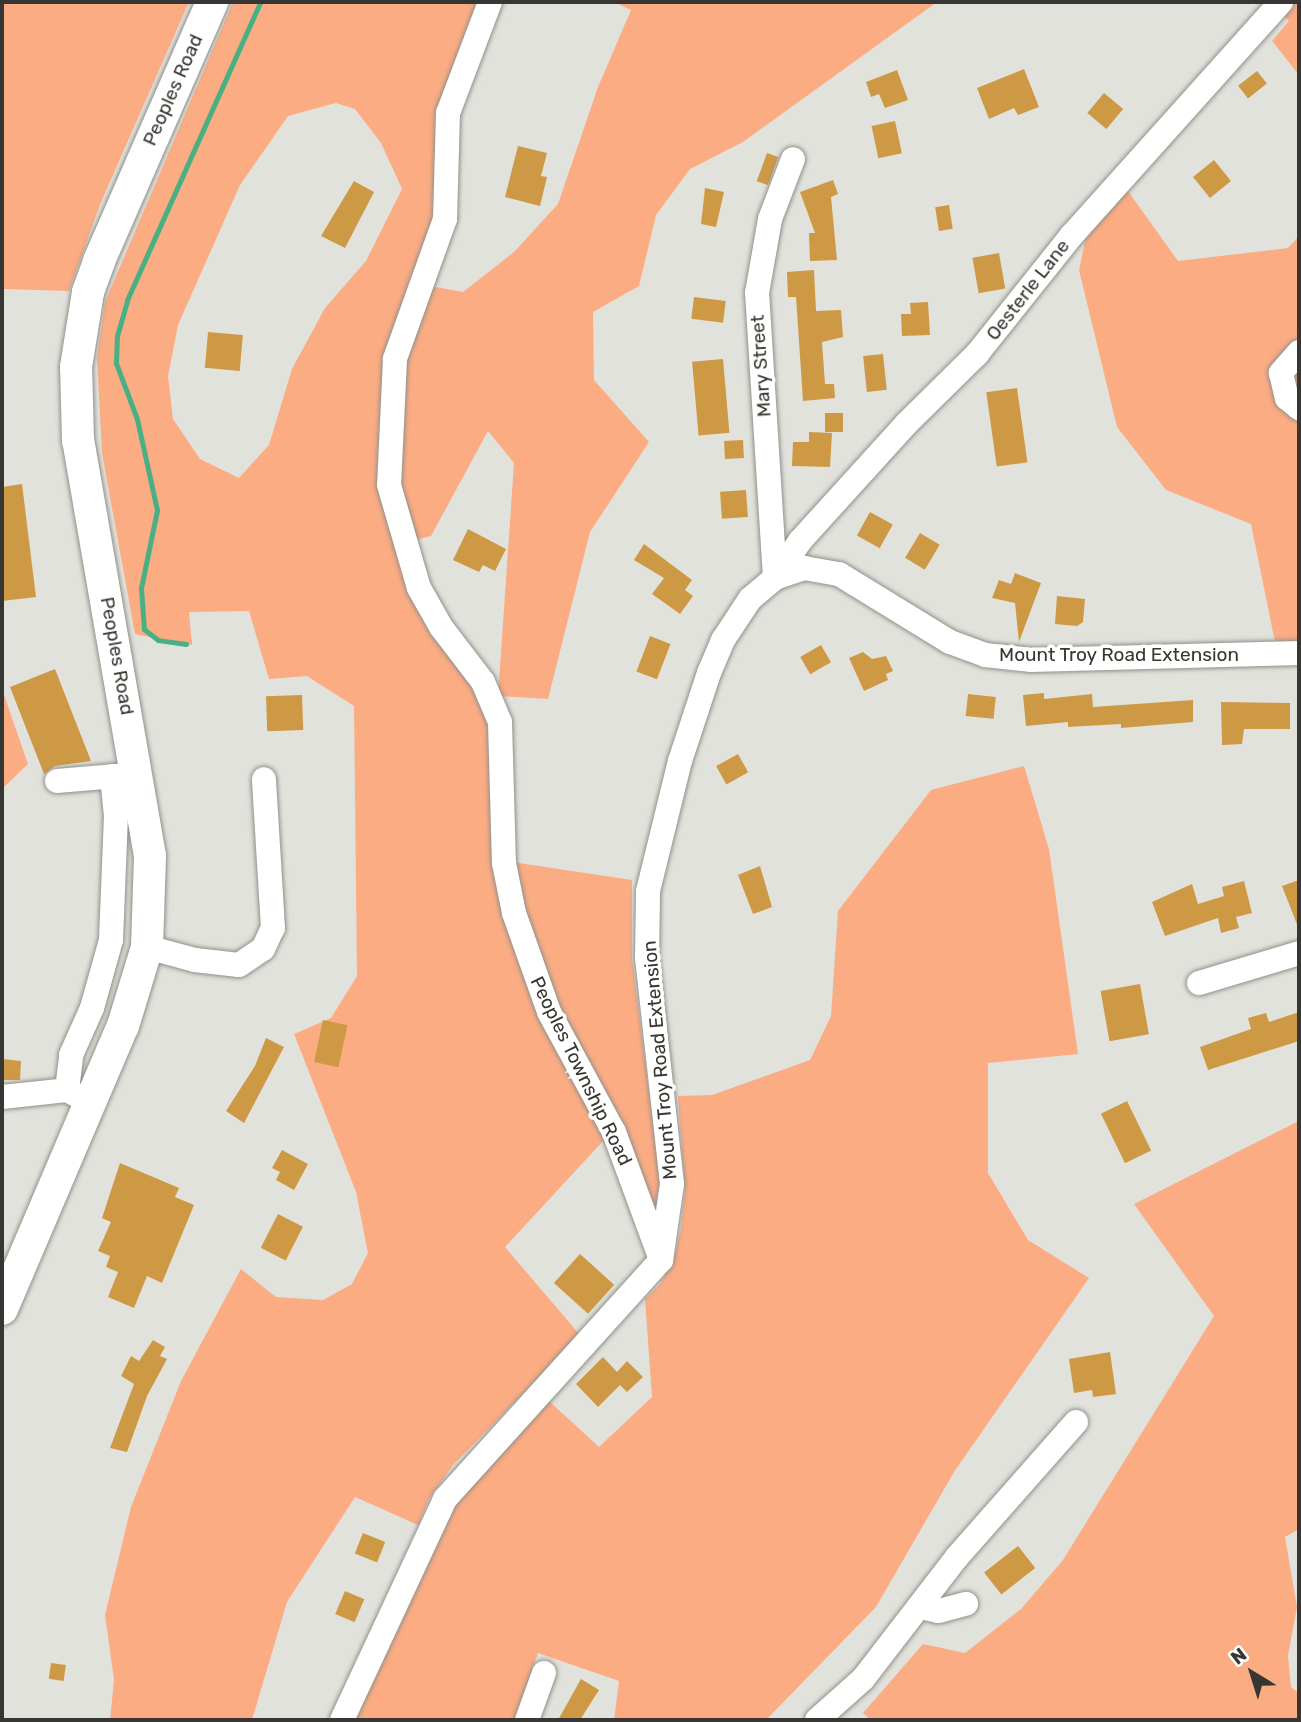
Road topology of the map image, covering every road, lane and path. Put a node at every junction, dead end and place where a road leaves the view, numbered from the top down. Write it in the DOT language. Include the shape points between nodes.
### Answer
graph roads {
  1 [pos="212,2"];
  2 [pos="490,2"];
  3 [pos="1281,2"];
  4 [pos="793,159"];
  5 [pos="1299,352"];
  6 [pos="1299,408"];
  7 [pos="775,578"];
  8 [pos="1299,653"];
  9 [pos="125,775"];
  10 [pos="264,779"];
  11 [pos="57,781"];
  12 [pos="147,947"];
  13 [pos="1299,953"];
  14 [pos="1199,983"];
  15 [pos="78,1096"];
  16 [pos="2,1097"];
  17 [pos="661,1260"];
  18 [pos="2,1309"];
  19 [pos="1076,1422"];
  20 [pos="966,1604"];
  21 [pos="920,1607"];
  22 [pos="544,1673"];
  23 [pos="342,1720"];
  24 [pos="527,1720"];
  25 [pos="817,1720"];
  1 -- 9 [label="main road, Peoples Road" via="95,271 76,367 78,441"];
  2 -- 17 [label="street, Peoples Township Road" via="448,113 446,219 395,359 389,485 410,565 428,607 483,682 500,722 504,863 514,913 549,1012 614,1132"];
  3 -- 7 [label="street, Oesterle Lane" via="1072,235 977,354 800,541"];
  4 -- 7 [label="street, Mary Street" via="770,219 757,293"];
  5 -- 6 [label="street" via="1280,373 1287,398"];
  7 -- 8 [label="street, Mount Troy Road Extension" via="804,568 838,574 950,642 985,655 1032,660"];
  7 -- 17 [label="street, Mount Troy Road Extension" via="739,614 709,673 680,761 648,891 647,958 672,1184"];
  9 -- 11 [label="street"];
  9 -- 12 [label="main road, Peoples Road" via="150,856"];
  9 -- 15 [label="street" via="116,816 111,940 92,1008 71,1055"];
  10 -- 12 [label="street" via="273,928 263,949 239,965"];
  12 -- 15 [label="main road, Peoples Road" via="124,1026"];
  13 -- 14 [label="street"];
  15 -- 16 [label="street"];
  15 -- 18 [label="main road, Peoples Road"];
  17 -- 23 [label="street" via="444,1499"];
  19 -- 21 [label="street" via="957,1557"];
  20 -- 21 [label="street" via="939,1611"];
  21 -- 25 [label="street" via="863,1679"];
  22 -- 24 [label="street"];
}
